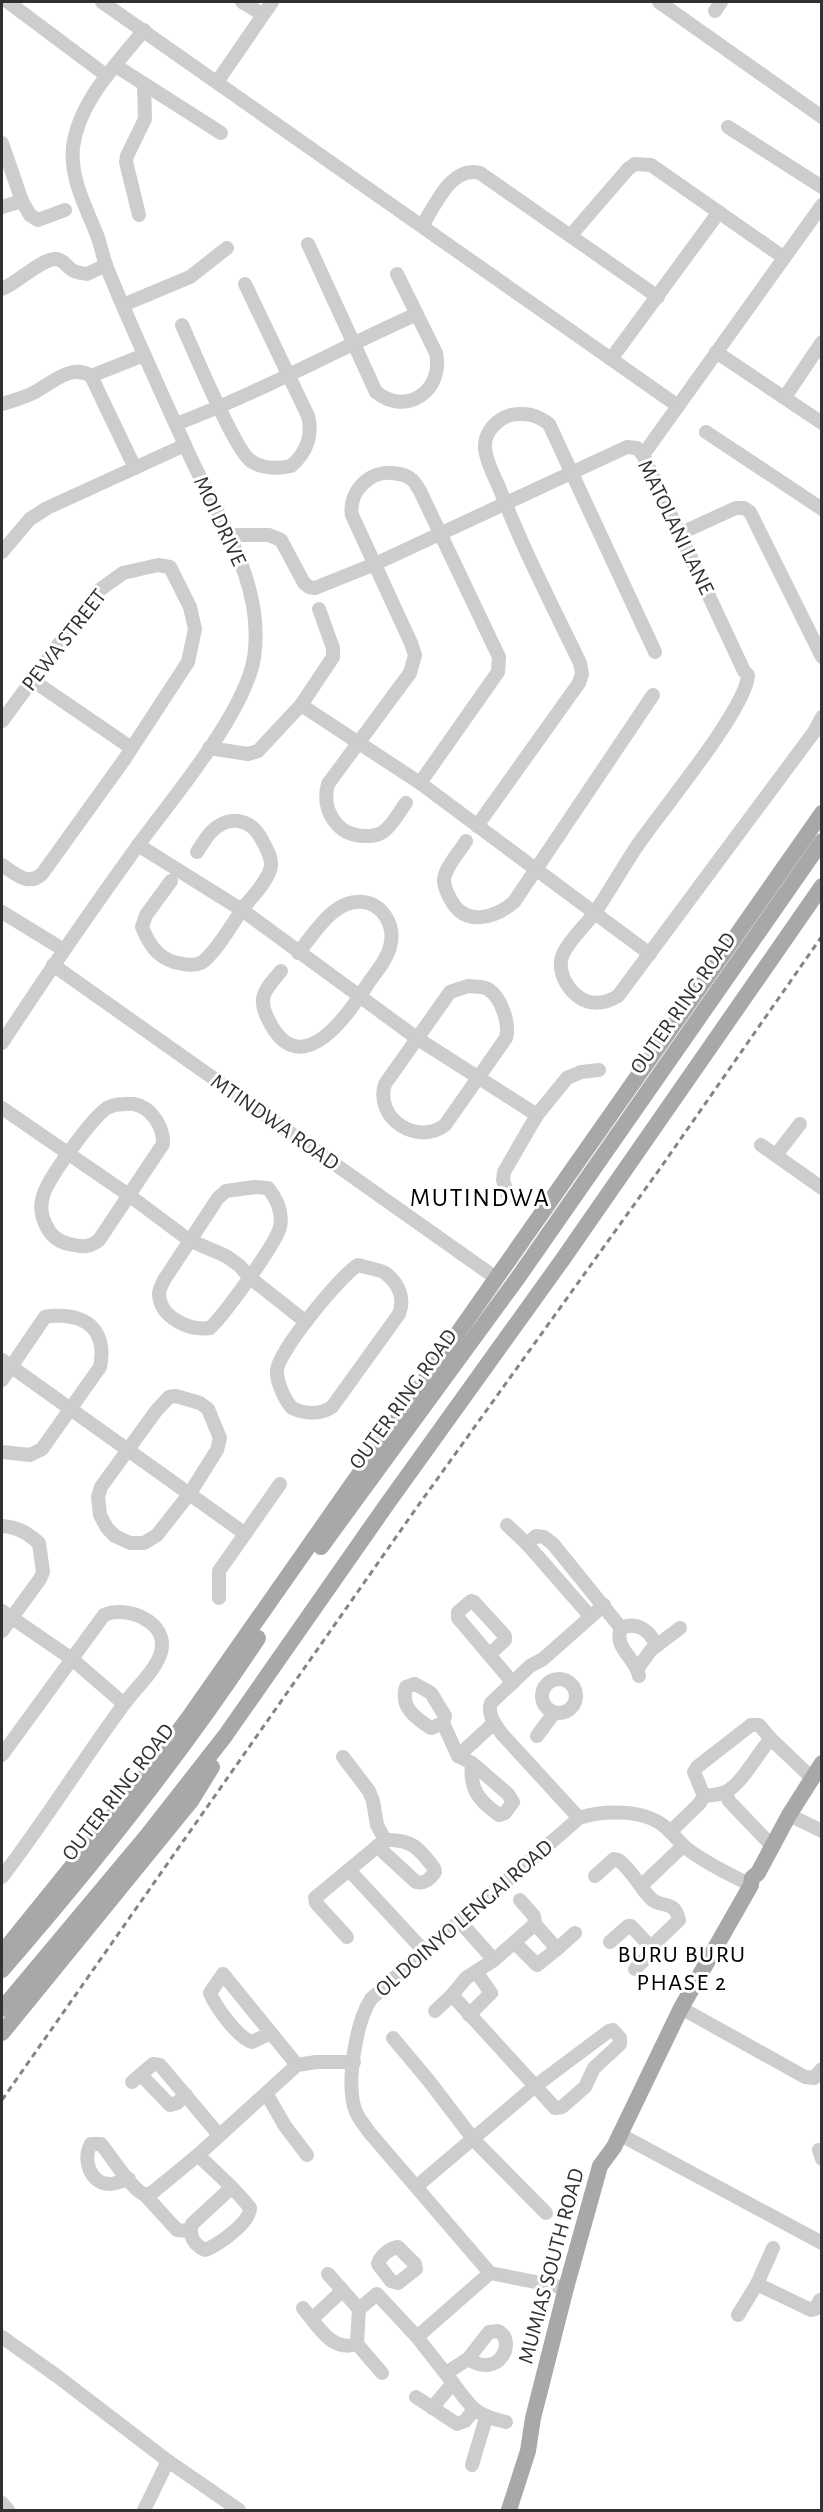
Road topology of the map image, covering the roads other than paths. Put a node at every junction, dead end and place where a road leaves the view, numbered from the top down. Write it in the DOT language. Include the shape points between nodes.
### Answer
graph roads {
  1 [pos="8,2"];
  2 [pos="102,2"];
  3 [pos="242,2"];
  4 [pos="272,2"];
  5 [pos="659,2"];
  6 [pos="262,15"];
  7 [pos="144,30"];
  8 [pos="112,71"];
  9 [pos="217,82"];
  10 [pos="144,85"];
  11 [pos="822,117"];
  12 [pos="728,127"];
  13 [pos="221,132"];
  14 [pos="2,142"];
  15 [pos="822,187"];
  16 [pos="22,201"];
  17 [pos="822,205"];
  18 [pos="2,207"];
  19 [pos="65,210"];
  20 [pos="719,212"];
  21 [pos="138,215"];
  22 [pos="422,226"];
  23 [pos="571,235"];
  24 [pos="308,244"];
  25 [pos="227,248"];
  26 [pos="783,257"];
  27 [pos="106,265"];
  28 [pos="397,274"];
  29 [pos="245,284"];
  30 [pos="2,289"];
  31 [pos="658,297"];
  32 [pos="123,305"];
  33 [pos="417,314"];
  34 [pos="182,326"];
  35 [pos="354,342"];
  36 [pos="822,342"];
  37 [pos="716,352"];
  38 [pos="144,355"];
  39 [pos="611,359"];
  40 [pos="91,376"];
  41 [pos="288,376"];
  42 [pos="785,397"];
  43 [pos="2,404"];
  44 [pos="678,406"];
  45 [pos="220,407"];
  46 [pos="822,423"];
  47 [pos="176,424"];
  48 [pos="706,432"];
  49 [pos="185,445"];
  50 [pos="643,455"];
  51 [pos="135,468"];
  52 [pos="571,471"];
  53 [pos="505,503"];
  54 [pos="822,509"];
  55 [pos="441,532"];
  56 [pos="681,534"];
  57 [pos="229,535"];
  58 [pos="2,552"];
  59 [pos="375,564"];
  60 [pos="319,609"];
  61 [pos="655,652"];
  62 [pos="822,657"];
  63 [pos="32,680"];
  64 [pos="653,695"];
  65 [pos="302,705"];
  66 [pos="822,717"];
  67 [pos="2,722"];
  68 [pos="358,741"];
  69 [pos="130,747"];
  70 [pos="209,748"];
  71 [pos="420,783"];
  72 [pos="406,803"];
  73 [pos="822,813"];
  74 [pos="477,826"];
  75 [pos="466,841"];
  76 [pos="822,841"];
  77 [pos="138,845"];
  78 [pos="197,852"];
  79 [pos="2,865"];
  80 [pos="536,869"];
  81 [pos="171,880"];
  82 [pos="822,886"];
  83 [pos="242,910"];
  84 [pos="2,912"];
  85 [pos="596,912"];
  86 [pos="64,950"];
  87 [pos="298,953"];
  88 [pos="650,954"];
  89 [pos="53,966"];
  90 [pos="281,971"];
  91 [pos="359,998"];
  92 [pos="418,1039"];
  93 [pos="2,1043"];
  94 [pos="599,1070"];
  95 [pos="478,1079"];
  96 [pos="2,1108"];
  97 [pos="537,1115"];
  98 [pos="800,1124"];
  99 [pos="761,1145"];
  100 [pos="69,1154"];
  101 [pos="776,1155"];
  102 [pos="822,1188"];
  103 [pos="130,1196"];
  104 [pos="508,1196"];
  105 [pos="189,1240"];
  106 [pos="249,1277"];
  107 [pos="496,1278"];
  108 [pos="306,1322"];
  109 [pos="6,1363"];
  110 [pos="2,1380"];
  111 [pos="71,1408"];
  112 [pos="127,1450"];
  113 [pos="2,1452"];
  114 [pos="280,1484"];
  115 [pos="190,1493"];
  116 [pos="507,1525"];
  117 [pos="2,1526"];
  118 [pos="244,1533"];
  119 [pos="527,1544"];
  120 [pos="219,1598"];
  121 [pos="604,1605"];
  122 [pos="6,1614"];
  123 [pos="590,1616"];
  124 [pos="621,1628"];
  125 [pos="680,1628"];
  126 [pos="2,1631"];
  127 [pos="656,1646"];
  128 [pos="489,1655"];
  129 [pos="72,1659"];
  130 [pos="530,1666"];
  131 [pos="513,1683"];
  132 [pos="549,1683"];
  133 [pos="124,1704"];
  134 [pos="213,1704"];
  135 [pos="554,1713"];
  136 [pos="189,1717"];
  137 [pos="494,1723"];
  138 [pos="443,1724"];
  139 [pos="225,1736"];
  140 [pos="537,1736"];
  141 [pos="771,1739"];
  142 [pos="2,1755"];
  143 [pos="458,1756"];
  144 [pos="343,1757"];
  145 [pos="472,1763"];
  146 [pos="822,1763"];
  147 [pos="812,1778"];
  148 [pos="726,1793"];
  149 [pos="704,1796"];
  150 [pos="789,1815"];
  151 [pos="579,1818"];
  152 [pos="822,1831"];
  153 [pos="670,1832"];
  154 [pos="683,1846"];
  155 [pos="772,1846"];
  156 [pos="349,1870"];
  157 [pos="595,1876"];
  158 [pos="2,1877"];
  159 [pos="642,1885"];
  160 [pos="751,1885"];
  161 [pos="520,1900"];
  162 [pos="461,1923"];
  163 [pos="535,1924"];
  164 [pos="576,1933"];
  165 [pos="347,1937"];
  166 [pos="610,1942"];
  167 [pos="515,1943"];
  168 [pos="651,1945"];
  169 [pos="557,1949"];
  170 [pos="424,1951"];
  171 [pos="2,1953"];
  172 [pos="494,1960"];
  173 [pos="635,1969"];
  174 [pos="2,1970"];
  175 [pos="477,1973"];
  176 [pos="452,1995"];
  177 [pos="681,2008"];
  178 [pos="2,2009"];
  179 [pos="435,2011"];
  180 [pos="469,2014"];
  181 [pos="271,2032"];
  182 [pos="2,2033"];
  183 [pos="393,2038"];
  184 [pos="354,2062"];
  185 [pos="297,2065"];
  186 [pos="822,2069"];
  187 [pos="534,2087"];
  188 [pos="266,2093"];
  189 [pos="186,2095"];
  190 [pos="619,2134"];
  191 [pos="219,2135"];
  192 [pos="474,2140"];
  193 [pos="198,2155"];
  194 [pos="308,2155"];
  195 [pos="129,2179"];
  196 [pos="417,2187"];
  197 [pos="231,2188"];
  198 [pos="145,2195"];
  199 [pos="546,2213"];
  200 [pos="190,2231"];
  201 [pos="822,2243"];
  202 [pos="773,2248"];
  203 [pos="490,2273"];
  204 [pos="328,2274"];
  205 [pos="391,2281"];
  206 [pos="757,2284"];
  207 [pos="566,2288"];
  208 [pos="342,2291"];
  209 [pos="377,2294"];
  210 [pos="821,2298"];
  211 [pos="358,2309"];
  212 [pos="738,2315"];
  213 [pos="2,2337"];
  214 [pos="417,2337"];
  215 [pos="357,2344"];
  216 [pos="468,2360"];
  217 [pos="382,2373"];
  218 [pos="450,2378"];
  219 [pos="416,2397"];
  220 [pos="432,2408"];
  221 [pos="480,2414"];
  222 [pos="506,2422"];
  223 [pos="168,2461"];
  224 [pos="472,2465"];
  225 [pos="2,2503"];
  226 [pos="8,2511"];
  227 [pos="144,2511"];
  228 [pos="239,2511"];
  229 [pos="509,2511"];
  1 -- 8 [label="street"];
  2 -- 7 [label="street"];
  3 -- 6 [label="street"];
  4 -- 6 [label="street"];
  5 -- 11 [label="street"];
  6 -- 9 [label="street"];
  7 -- 8 [label="street, MOI DRIVE"];
  7 -- 9 [label="street"];
  8 -- 10 [label="street"];
  8 -- 27 [label="street, MOI DRIVE" via="80,123 73,163 77,186"];
  9 -- 22 [label="street"];
  10 -- 13 [label="street"];
  10 -- 21 [label="street" via="145,119 126,162"];
  12 -- 15 [label="street"];
  14 -- 16 [label="street"];
  16 -- 18 [label="street"];
  16 -- 19 [label="street" via="38,220"];
  17 -- 26 [label="street"];
  20 -- 23 [label="street" via="643,163 628,169"];
  20 -- 26 [label="street"];
  20 -- 31 [label="street"];
  22 -- 23 [label="street" via="451,182 471,170"];
  22 -- 39 [label="street"];
  23 -- 31 [label="street"];
  24 -- 35 [label="street"];
  25 -- 32 [label="street" via="189,277"];
  26 -- 37 [label="street"];
  27 -- 30 [label="street" via="87,274 51,259"];
  27 -- 32 [label="street, MOI DRIVE"];
  28 -- 33 [label="street"];
  29 -- 41 [label="street"];
  31 -- 39 [label="street"];
  32 -- 38 [label="street, MOI DRIVE"];
  33 -- 35 [label="street"];
  33 -- 35 [label="street" via="439,367 425,394 418,399 394,402 376,392"];
  34 -- 45 [label="street"];
  35 -- 41 [label="street"];
  36 -- 42 [label="street"];
  37 -- 42 [label="street"];
  37 -- 44 [label="street"];
  38 -- 40 [label="street"];
  38 -- 47 [label="street, MOI DRIVE"];
  39 -- 44 [label="street"];
  40 -- 43 [label="street" via="74,371 34,393"];
  40 -- 51 [label="street"];
  41 -- 45 [label="street"];
  41 -- 45 [label="street" via="311,427 305,448 291,466 265,467 250,461"];
  42 -- 46 [label="street"];
  44 -- 50 [label="street"];
  45 -- 47 [label="street"];
  47 -- 49 [label="street, MOI DRIVE"];
  48 -- 54 [label="street"];
  49 -- 51 [label="street"];
  49 -- 57 [label="street, MOI DRIVE"];
  50 -- 52 [label="street, MATOLANI LANE" via="637,448 627,447"];
  50 -- 56 [label="street, MATOLANI LANE"];
  51 -- 58 [label="street" via="47,508 30,519"];
  52 -- 53 [label="street, MATOLANI LANE"];
  52 -- 53 [label="street" via="549,424 538,416 518,413 503,417 485,438 485,451"];
  52 -- 61 [label="street"];
  53 -- 55 [label="street, MATOLANI LANE"];
  53 -- 74 [label="street" via="582,674"];
  55 -- 59 [label="street, MATOLANI LANE"];
  55 -- 59 [label="street" via="411,478 404,474 374,474 350,506"];
  55 -- 71 [label="street" via="500,666"];
  56 -- 62 [label="street" via="736,508 750,512"];
  56 -- 85 [label="street, MATOLANI LANE" via="748,675 746,689 637,845"];
  57 -- 59 [label="street, MATOLANI LANE" via="268,535 281,540 309,587"];
  57 -- 70 [label="street, MOI DRIVE" via="253,598 256,632 246,688"];
  59 -- 68 [label="street" via="411,643 415,663"];
  60 -- 65 [label="street" via="333,657"];
  63 -- 67 [label="street, PEWA STREET"];
  63 -- 69 [label="street"];
  63 -- 69 [label="street, PEWA STREET" via="98,591 123,573 158,565 170,567 190,607 195,629 192,645 188,662"];
  64 -- 80 [label="street"];
  65 -- 68 [label="street"];
  65 -- 70 [label="street" via="258,751 248,754"];
  66 -- 88 [label="street"];
  68 -- 71 [label="street"];
  68 -- 72 [label="street" via="328,784 327,803 336,824 344,833 375,836"];
  69 -- 79 [label="street" via="42,874 29,881"];
  70 -- 77 [label="street, MOI DRIVE"];
  71 -- 74 [label="street"];
  73 -- 107 [label="main road"];
  74 -- 80 [label="street"];
  75 -- 80 [label="street" via="444,881 455,907 465,916 490,916 504,911"];
  76 -- 134 [label="main road, OUTER RING ROAD" via="517,1279 292,1586"];
  77 -- 83 [label="street"];
  77 -- 86 [label="street, MOI DRIVE"];
  78 -- 83 [label="street" via="210,832 220,825 238,820 257,831 271,866"];
  80 -- 85 [label="street"];
  81 -- 83 [label="street" via="142,927 154,951 167,961 200,964"];
  82 -- 139 [label="main road"];
  83 -- 87 [label="street"];
  84 -- 86 [label="street"];
  85 -- 88 [label="street"];
  85 -- 88 [label="street" via="562,955 562,975 575,994 598,1004 608,1002 618,996"];
  86 -- 89 [label="street, MOI DRIVE"];
  87 -- 91 [label="street"];
  87 -- 91 [label="street" via="339,907 373,903 392,931 391,945"];
  89 -- 93 [label="street, MOI DRIVE"];
  89 -- 107 [label="street, MTINDWA ROAD"];
  90 -- 91 [label="street" via="266,990 262,1010 276,1034 292,1045 325,1039"];
  91 -- 92 [label="street"];
  92 -- 95 [label="street"];
  92 -- 95 [label="street" via="450,992 468,986 491,991 508,1029"];
  92 -- 95 [label="street" via="383,1092 384,1104 400,1127 439,1130"];
  94 -- 97 [label="street" via="567,1077"];
  95 -- 97 [label="street"];
  96 -- 100 [label="street"];
  97 -- 104 [label="street" via="504,1172"];
  98 -- 101 [label="street"];
  99 -- 101 [label="street"];
  100 -- 103 [label="street"];
  100 -- 103 [label="street" via="41,1204 50,1233 59,1242 93,1245"];
  100 -- 103 [label="street" via="107,1108 142,1106 160,1128 163,1144"];
  101 -- 102 [label="street"];
  103 -- 105 [label="street"];
  105 -- 106 [label="street" via="226,1256"];
  105 -- 106 [label="street" via="159,1294 163,1308 178,1322 199,1330 210,1328"];
  105 -- 106 [label="street" via="226,1191 268,1188 278,1201 280,1227"];
  106 -- 108 [label="street"];
  107 -- 136 [label="main road"];
  108 -- 108 [label="street" via="279,1363 278,1380 292,1408 300,1412 325,1411 332,1407 399,1314 401,1295 385,1272 358,1265 335,1285"];
  109 -- 110 [label="street"];
  109 -- 111 [label="street"];
  109 -- 111 [label="street" via="45,1317 87,1321 94,1327 103,1356 100,1367"];
  111 -- 112 [label="street"];
  111 -- 113 [label="street" via="37,1453"];
  112 -- 115 [label="street"];
  112 -- 115 [label="street" via="98,1497 100,1515 116,1536 130,1543 151,1541"];
  112 -- 115 [label="street" via="169,1397 200,1403 208,1409 220,1438 217,1450"];
  114 -- 118 [label="street"];
  115 -- 118 [label="street"];
  116 -- 119 [label="street"];
  117 -- 122 [label="street" via="25,1532 39,1543 42,1566 40,1579"];
  118 -- 120 [label="street" via="219,1571"];
  119 -- 121 [label="street" via="536,1536 553,1544"];
  119 -- 123 [label="street"];
  121 -- 123 [label="street"];
  121 -- 124 [label="street"];
  122 -- 126 [label="street"];
  122 -- 129 [label="street"];
  123 -- 130 [label="street"];
  124 -- 127 [label="street" via="629,1625 644,1629"];
  124 -- 127 [label="street" via="620,1644 639,1673"];
  125 -- 127 [label="street"];
  128 -- 131 [label="street"];
  129 -- 133 [label="street"];
  129 -- 133 [label="street" via="104,1615 126,1612 152,1623 161,1639 161,1651"];
  129 -- 142 [label="street"];
  130 -- 131 [label="street"];
  130 -- 132 [label="street"];
  131 -- 137 [label="street" via="491,1703 489,1710"];
  132 -- 135 [label="street" via="543,1700"];
  132 -- 135 [label="street" via="566,1681 576,1696 568,1711"];
  133 -- 158 [label="street"];
  134 -- 136 [label="main road"];
  134 -- 174 [label="main road, OUTER RING ROAD" via="71,1890"];
  135 -- 140 [label="street"];
  136 -- 171 [label="main road"];
  137 -- 143 [label="street"];
  137 -- 151 [label="street"];
  138 -- 143 [label="street"];
  139 -- 178 [label="main road"];
  139 -- 182 [label="main road" via="191,1801"];
  141 -- 147 [label="street"];
  141 -- 148 [label="street"];
  141 -- 149 [label="street" via="759,1725 751,1725 697,1767 694,1772"];
  143 -- 145 [label="street"];
  144 -- 156 [label="street" via="369,1791 381,1843"];
  146 -- 147 [label="main road, MUMIAS SOUTH ROAD"];
  147 -- 150 [label="main road, MUMIAS SOUTH ROAD"];
  148 -- 149 [label="street"];
  148 -- 155 [label="street"];
  149 -- 153 [label="street"];
  150 -- 152 [label="street"];
  150 -- 155 [label="main road, MUMIAS SOUTH ROAD"];
  151 -- 153 [label="street" via="593,1813 632,1814 652,1818"];
  151 -- 162 [label="street, OL DOINYO LENGAI ROAD"];
  153 -- 154 [label="street"];
  154 -- 159 [label="street"];
  154 -- 160 [label="street" via="712,1867"];
  155 -- 160 [label="main road, MUMIAS SOUTH ROAD"];
  156 -- 165 [label="street" via="315,1898"];
  156 -- 170 [label="street"];
  157 -- 159 [label="street" via="618,1860"];
  159 -- 168 [label="street" via="653,1900 670,1905 679,1920"];
  160 -- 177 [label="main road, MUMIAS SOUTH ROAD"];
  161 -- 163 [label="street" via="534,1916"];
  162 -- 170 [label="street, OL DOINYO LENGAI ROAD"];
  162 -- 172 [label="street"];
  163 -- 167 [label="street"];
  163 -- 169 [label="street"];
  164 -- 169 [label="street"];
  166 -- 168 [label="street" via="631,1926"];
  167 -- 169 [label="street" via="537,1965"];
  167 -- 172 [label="street"];
  168 -- 173 [label="street" via="653,1950"];
  170 -- 184 [label="street, OL DOINYO LENGAI ROAD" via="365,2008"];
  172 -- 175 [label="street"];
  175 -- 176 [label="street" via="461,1982"];
  175 -- 180 [label="street" via="490,1996"];
  176 -- 179 [label="street"];
  176 -- 180 [label="street"];
  177 -- 186 [label="street" via="805,2077 814,2078"];
  177 -- 190 [label="main road, MUMIAS SOUTH ROAD"];
  180 -- 187 [label="street"];
  181 -- 181 [label="street" via="236,1990 223,1974 210,1993 212,2001 241,2036 252,2042"];
  181 -- 185 [label="street"];
  183 -- 192 [label="street"];
  184 -- 185 [label="street"];
  184 -- 196 [label="street, OL DOINYO LENGAI ROAD" via="356,2111 369,2132"];
  185 -- 188 [label="street"];
  187 -- 187 [label="street" via="609,2031 620,2038 618,2047 594,2068 585,2087 559,2109"];
  187 -- 192 [label="street"];
  188 -- 191 [label="street"];
  188 -- 194 [label="street" via="285,2127"];
  189 -- 189 [label="street" via="157,2063 137,2078 170,2105"];
  189 -- 191 [label="street"];
  190 -- 201 [label="street"];
  190 -- 207 [label="main road, MUMIAS SOUTH ROAD" via="600,2166"];
  191 -- 193 [label="street"];
  192 -- 196 [label="street"];
  192 -- 199 [label="street"];
  193 -- 197 [label="street"];
  193 -- 198 [label="street"];
  195 -- 198 [label="street"];
  196 -- 203 [label="street, OL DOINYO LENGAI ROAD"];
  197 -- 200 [label="street" via="192,2224"];
  197 -- 200 [label="street" via="250,2208 246,2220 205,2250"];
  198 -- 200 [label="street" via="177,2230"];
  202 -- 206 [label="street"];
  203 -- 207 [label="street"];
  203 -- 214 [label="street"];
  204 -- 208 [label="street"];
  205 -- 209 [label="street"];
  206 -- 210 [label="street" via="811,2310"];
  206 -- 212 [label="street"];
  207 -- 229 [label="main road, MUMIAS SOUTH ROAD" via="528,2451"];
  208 -- 211 [label="street"];
  208 -- 215 [label="street" via="308,2314 334,2343 348,2348"];
  209 -- 211 [label="street"];
  209 -- 214 [label="street"];
  211 -- 215 [label="street"];
  213 -- 223 [label="street"];
  214 -- 218 [label="street"];
  215 -- 217 [label="street"];
  216 -- 218 [label="street"];
  218 -- 220 [label="street"];
  218 -- 221 [label="street"];
  219 -- 220 [label="street"];
  220 -- 221 [label="street" via="457,2424"];
  221 -- 222 [label="street"];
  221 -- 224 [label="street"];
  223 -- 227 [label="street"];
  223 -- 228 [label="street"];
  225 -- 226 [label="street"];
}
